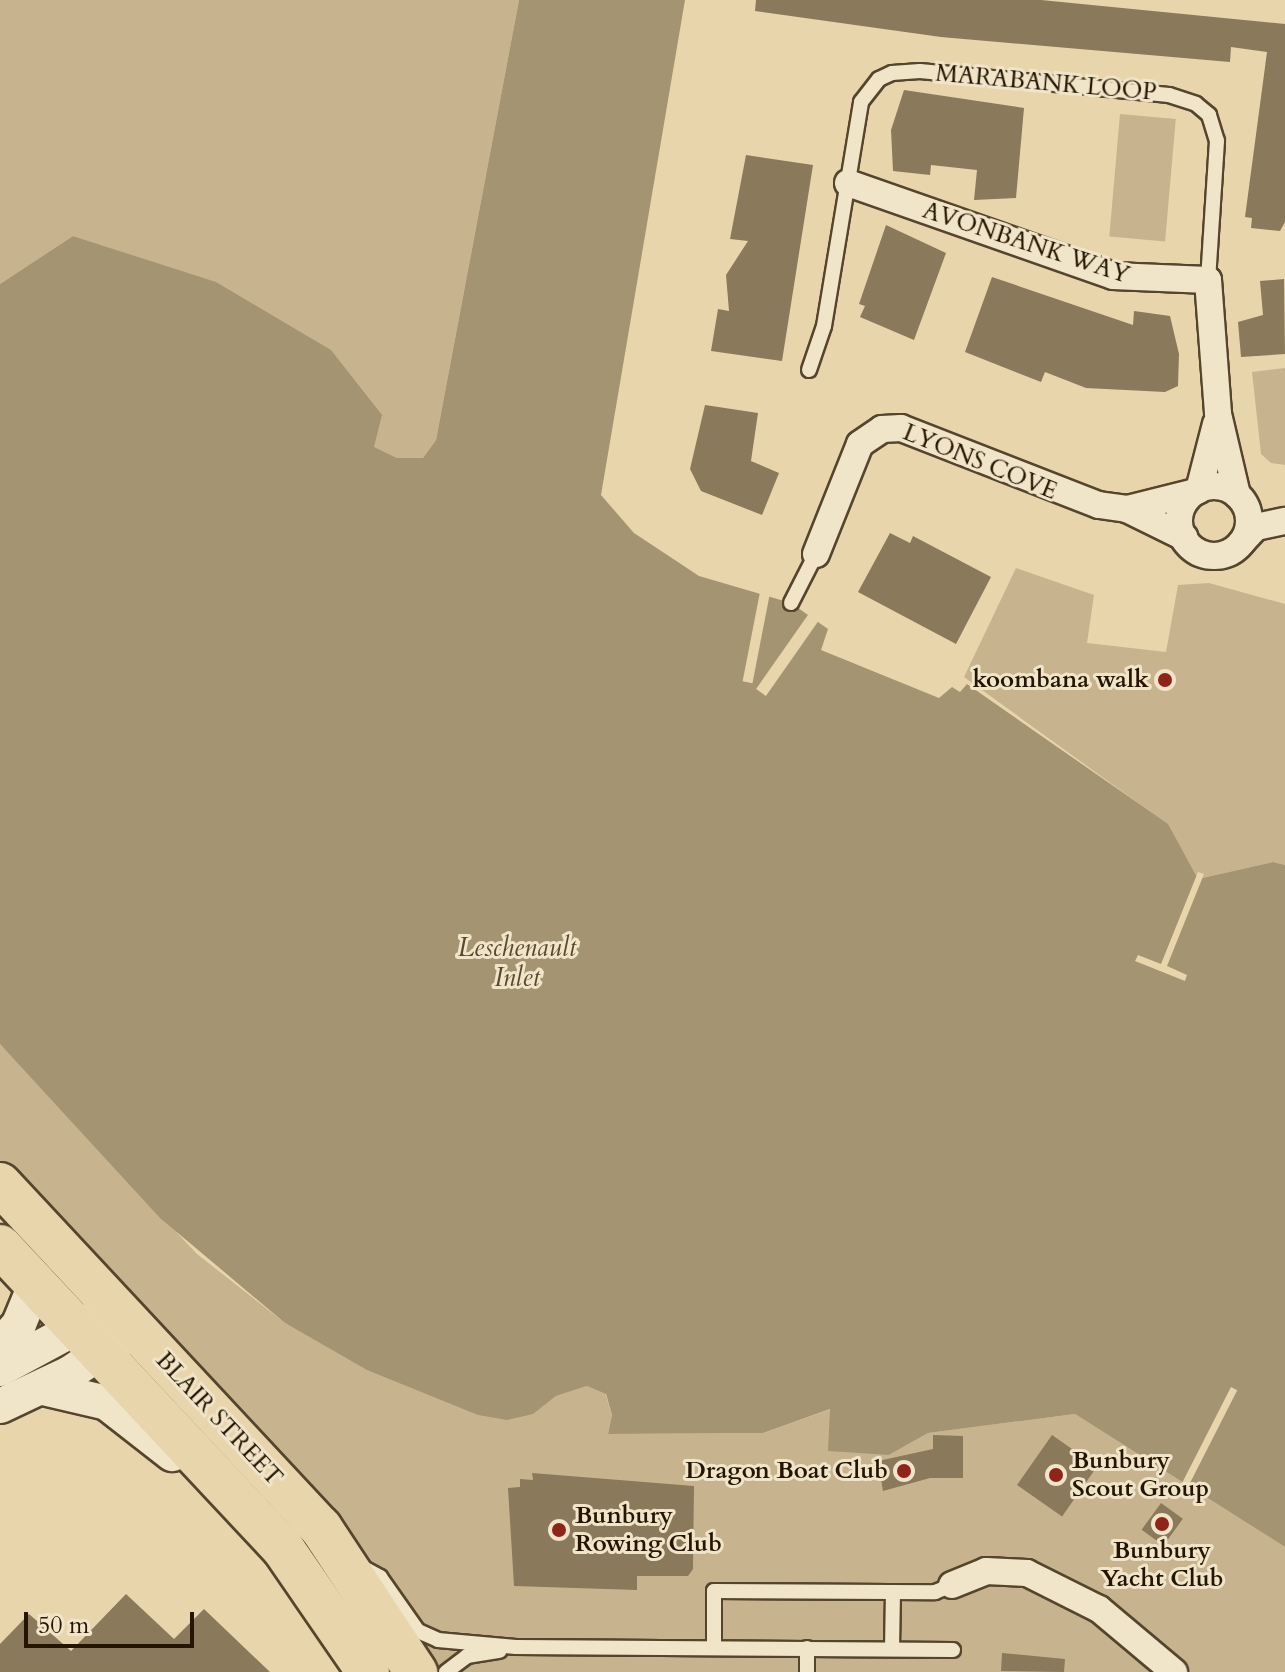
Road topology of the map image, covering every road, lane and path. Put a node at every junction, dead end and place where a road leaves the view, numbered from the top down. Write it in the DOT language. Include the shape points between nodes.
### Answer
graph roads {
  1 [pos="848,183"];
  2 [pos="1208,280"];
  3 [pos="809,370"];
  4 [pos="1218,414"];
  5 [pos="1197,491"];
  6 [pos="1238,496"];
  7 [pos="1285,508"];
  8 [pos="1127,509"];
  9 [pos="1285,521"];
  10 [pos="1184,537"];
  11 [pos="1241,543"];
  12 [pos="816,554"];
  13 [pos="791,603"];
  14 [pos="0,1184"];
  15 [pos="0,1246"];
  16 [pos="35,1285"];
  17 [pos="124,1318"];
  18 [pos="87,1342"];
  19 [pos="0,1346"];
  20 [pos="0,1369"];
  21 [pos="43,1388"];
  22 [pos="0,1406"];
  23 [pos="282,1547"];
  24 [pos="342,1554"];
  25 [pos="952,1585"];
  26 [pos="893,1593"];
  27 [pos="516,1647"];
  28 [pos="714,1648"];
  29 [pos="807,1648"];
  30 [pos="892,1649"];
  31 [pos="953,1650"];
  32 [pos="368,1672"];
  33 [pos="416,1672"];
  34 [pos="446,1672"];
  35 [pos="807,1672"];
  36 [pos="1174,1672"];
  1 -- 2 [label="street, AVONBANK WAY" via="1113,276"];
  1 -- 2 [label="lane, MARABANK LOOP" via="861,102 879,79 892,73 920,71 1184,98 1209,115 1217,141"];
  1 -- 3 [label="lane, MARABANK LOOP" via="824,326"];
  2 -- 4 [label="street, MARABANK LOOP"];
  4 -- 5 [label="street, MARABANK LOOP"];
  4 -- 6 [label="street, MARABANK LOOP"];
  5 -- 6 [label="street" via="1223,487"];
  5 -- 8 [label="street, LYONS COVE"];
  5 -- 10 [label="street" via="1179,517"];
  6 -- 7 [label="street"];
  6 -- 11 [label="street" via="1249,515"];
  8 -- 10 [label="street, LYONS COVE"];
  8 -- 12 [label="street, LYONS COVE" via="1076,501 914,432 882,429 860,444"];
  9 -- 11 [label="street" via="1256,527"];
  10 -- 11 [label="street" via="1211,555"];
  12 -- 13 [label="lane"];
  14 -- 17 [label="main road, BLAIR STREET"];
  15 -- 16 [label="main road, BLAIR STREET"];
  16 -- 18 [label="main road, BLAIR STREET"];
  16 -- 19 [label="street" via="19,1324"];
  17 -- 18 [label="street"];
  17 -- 24 [label="main road, BLAIR STREET"];
  18 -- 20 [label="street"];
  18 -- 21 [label="street"];
  18 -- 23 [label="main road, BLAIR STREET"];
  21 -- 22 [label="street"];
  21 -- 23 [label="street" via="86,1395 134,1420 218,1500"];
  23 -- 32 [label="main road, BLAIR STREET"];
  24 -- 27 [label="lane" via="380,1577 418,1631 438,1640"];
  24 -- 33 [label="main road, BLAIR STREET"];
  25 -- 26 [label="lane" via="935,1592"];
  25 -- 36 [label="street" via="986,1571 1027,1573 1099,1609"];
  26 -- 28 [label="lane" via="714,1591"];
  26 -- 30 [label="lane"];
  27 -- 28 [label="lane"];
  27 -- 34 [label="lane" via="467,1656"];
  28 -- 29 [label="lane"];
  29 -- 30 [label="lane"];
  29 -- 35 [label="lane"];
  30 -- 31 [label="lane"];
}
